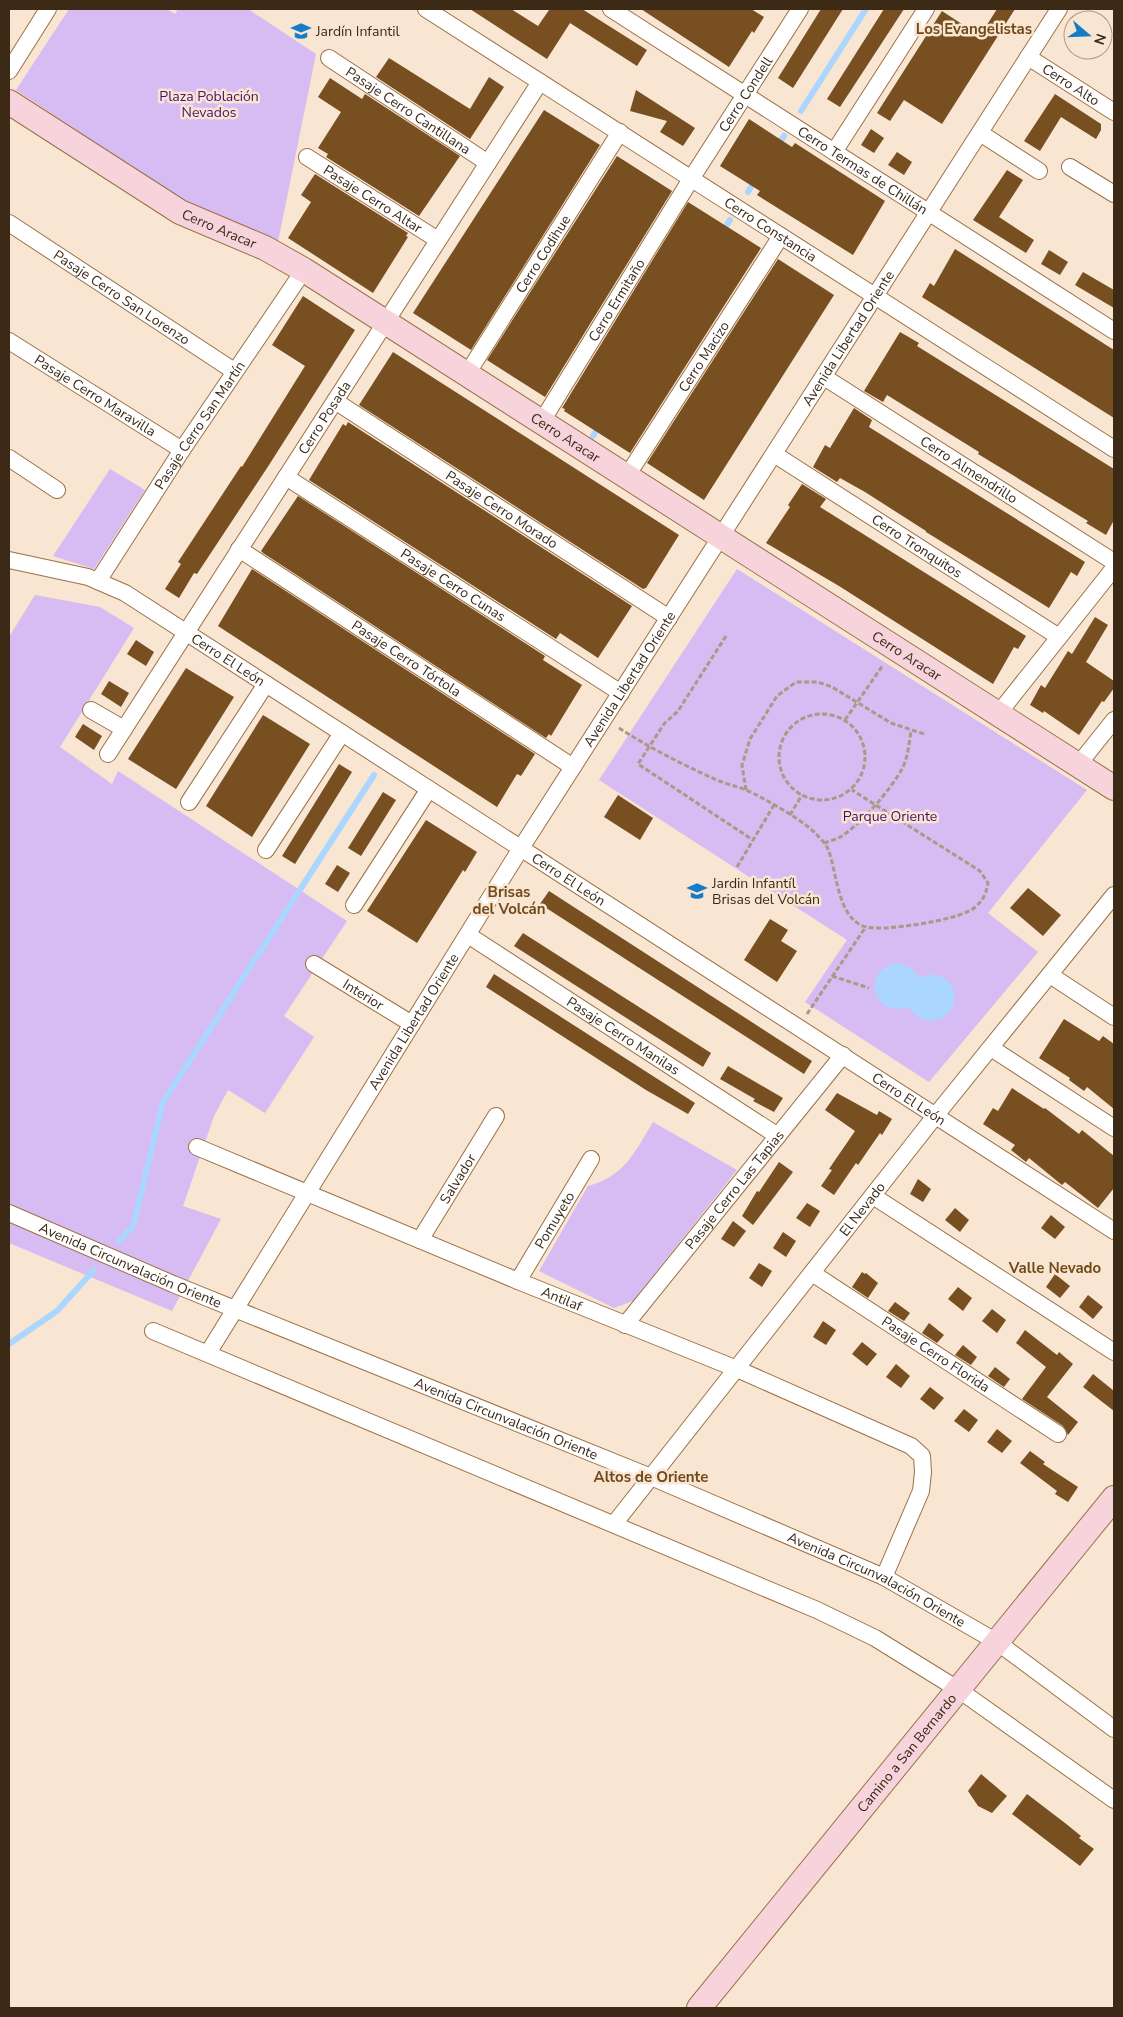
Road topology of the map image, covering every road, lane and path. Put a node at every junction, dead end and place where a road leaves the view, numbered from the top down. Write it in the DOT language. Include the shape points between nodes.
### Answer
graph roads {
  1 [pos="48,9"];
  2 [pos="427,9"];
  3 [pos="611,9"];
  4 [pos="926,9"];
  5 [pos="1059,9"];
  6 [pos="792,12"];
  7 [pos="1028,57"];
  8 [pos="329,58"];
  9 [pos="9,70"];
  10 [pos="540,82"];
  11 [pos="745,95"];
  12 [pos="9,102"];
  13 [pos="1114,112"];
  14 [pos="620,132"];
  15 [pos="980,133"];
  16 [pos="834,152"];
  17 [pos="307,157"];
  18 [pos="488,163"];
  19 [pos="1070,167"];
  20 [pos="1039,171"];
  21 [pos="692,179"];
  22 [pos="1114,194"];
  23 [pos="929,213"];
  24 [pos="9,223"];
  25 [pos="781,236"];
  26 [pos="438,240"];
  27 [pos="304,270"];
  28 [pos="875,296"];
  29 [pos="386,322"];
  30 [pos="1114,331"];
  31 [pos="9,341"];
  32 [pos="234,371"];
  33 [pos="467,374"];
  34 [pos="824,377"];
  35 [pos="335,401"];
  36 [pos="542,421"];
  37 [pos="1114,449"];
  38 [pos="182,450"];
  39 [pos="774,454"];
  40 [pos="9,458"];
  41 [pos="627,476"];
  42 [pos="286,477"];
  43 [pos="57,490"];
  44 [pos="721,536"];
  45 [pos="239,549"];
  46 [pos="9,560"];
  47 [pos="1114,562"];
  48 [pos="1114,568"];
  49 [pos="98,581"];
  50 [pos="669,618"];
  51 [pos="185,632"];
  52 [pos="726,636"];
  53 [pos="1059,637"];
  54 [pos="895,648"];
  55 [pos="266,684"];
  56 [pos="621,693"];
  57 [pos="857,702"];
  58 [pos="91,710"];
  59 [pos="998,714"];
  60 [pos="604,719"];
  61 [pos="845,720"];
  62 [pos="1114,720"];
  63 [pos="124,729"];
  64 [pos="911,731"];
  65 [pos="342,733"];
  66 [pos="924,734"];
  67 [pos="648,747"];
  68 [pos="108,754"];
  69 [pos="1078,765"];
  70 [pos="573,767"];
  71 [pos="1114,788"];
  72 [pos="429,789"];
  73 [pos="746,790"];
  74 [pos="852,790"];
  75 [pos="802,795"];
  76 [pos="189,802"];
  77 [pos="875,805"];
  78 [pos="774,806"];
  79 [pos="790,815"];
  80 [pos="753,840"];
  81 [pos="824,844"];
  82 [pos="521,848"];
  83 [pos="266,850"];
  84 [pos="737,868"];
  85 [pos="1112,904"];
  86 [pos="354,905"];
  87 [pos="865,928"];
  88 [pos="468,935"];
  89 [pos="314,964"];
  90 [pos="1050,975"];
  91 [pos="832,976"];
  92 [pos="869,988"];
  93 [pos="1114,1018"];
  94 [pos="412,1024"];
  95 [pos="798,1027"];
  96 [pos="991,1048"];
  97 [pos="843,1055"];
  98 [pos="936,1115"];
  99 [pos="496,1116"];
  100 [pos="1114,1128"];
  101 [pos="778,1136"];
  102 [pos="197,1147"];
  103 [pos="591,1159"];
  104 [pos="308,1192"];
  105 [pos="873,1196"];
  106 [pos="9,1213"];
  107 [pos="1114,1231"];
  108 [pos="420,1240"];
  109 [pos="812,1273"];
  110 [pos="518,1281"];
  111 [pos="236,1309"];
  112 [pos="625,1324"];
  113 [pos="153,1331"];
  114 [pos="1114,1352"];
  115 [pos="208,1353"];
  116 [pos="737,1369"];
  117 [pos="1058,1434"];
  118 [pos="652,1477"];
  119 [pos="1114,1498"];
  120 [pos="614,1524"];
  121 [pos="884,1577"];
  122 [pos="997,1642"];
  123 [pos="959,1690"];
  124 [pos="1114,1730"];
  125 [pos="1114,1800"];
  126 [pos="699,2008"];
  1 -- 9 [label="street"];
  2 -- 10 [label="street, Cerro Constancia"];
  3 -- 11 [label="street, Cerro Termas de Chillán"];
  4 -- 16 [label="street"];
  5 -- 7 [label="street, Avenida Libertad Oriente"];
  6 -- 11 [label="street, Cerro Condell"];
  7 -- 13 [label="street, Cerro Alto"];
  7 -- 15 [label="street, Avenida Libertad Oriente"];
  8 -- 18 [label="street, Pasaje Cerro Cantillana"];
  10 -- 14 [label="street, Cerro Constancia"];
  10 -- 18 [label="street, Cerro Posada"];
  11 -- 16 [label="street, Cerro Termas de Chillán"];
  11 -- 21 [label="street, Cerro Condell"];
  12 -- 27 [label="street, Cerro Aracar" via="180,212 264,248"];
  14 -- 21 [label="street, Cerro Constancia"];
  14 -- 33 [label="street, Cerro Codihue"];
  15 -- 20 [label="street"];
  15 -- 23 [label="street, Avenida Libertad Oriente"];
  16 -- 23 [label="street, Cerro Termas de Chillán"];
  17 -- 26 [label="street, Pasaje Cerro Altar"];
  18 -- 26 [label="street, Cerro Posada"];
  19 -- 22 [label="street"];
  21 -- 25 [label="street, Cerro Constancia"];
  21 -- 36 [label="street, Cerro Ermitaño"];
  23 -- 28 [label="street, Avenida Libertad Oriente"];
  23 -- 30 [label="street, Cerro Termas de Chillán"];
  24 -- 32 [label="street, Pasaje Cerro San Lorenzo"];
  25 -- 28 [label="street, Cerro Constancia"];
  25 -- 41 [label="street, Cerro Macizo"];
  26 -- 29 [label="street, Cerro Posada"];
  27 -- 29 [label="street, Cerro Aracar"];
  27 -- 32 [label="street, Pasaje Cerro San Martín"];
  28 -- 34 [label="street, Avenida Libertad Oriente"];
  28 -- 37 [label="street, Cerro Constancia"];
  29 -- 33 [label="street, Cerro Aracar"];
  29 -- 35 [label="street, Cerro Posada"];
  31 -- 38 [label="street, Pasaje Cerro Maravilla"];
  32 -- 38 [label="street, Pasaje Cerro San Martín"];
  33 -- 36 [label="street, Cerro Aracar"];
  34 -- 39 [label="street, Avenida Libertad Oriente"];
  34 -- 47 [label="street, Cerro Almendrillo"];
  35 -- 42 [label="street, Cerro Posada"];
  35 -- 50 [label="street, Pasaje Cerro Morado"];
  36 -- 41 [label="street, Cerro Aracar"];
  38 -- 49 [label="street, Pasaje Cerro San Martín"];
  39 -- 44 [label="street, Avenida Libertad Oriente"];
  39 -- 53 [label="street, Cerro Tronquitos"];
  40 -- 43 [label="street"];
  41 -- 44 [label="street, Cerro Aracar"];
  42 -- 45 [label="street, Cerro Posada"];
  42 -- 56 [label="street, Pasaje Cerro Cunas"];
  44 -- 50 [label="street, Avenida Libertad Oriente"];
  44 -- 54 [label="street, Cerro Aracar"];
  45 -- 51 [label="street, Cerro Posada"];
  45 -- 70 [label="street, Pasaje Cerro Tórtola"];
  46 -- 49 [label="street, Cerro El León"];
  48 -- 53 [label="street"];
  49 -- 51 [label="street, Cerro El León" via="125,593"];
  50 -- 56 [label="street, Avenida Libertad Oriente"];
  51 -- 55 [label="street, Cerro El León"];
  51 -- 63 [label="street, Cerro Posada"];
  52 -- 67 [label="path" via="678,711"];
  53 -- 59 [label="street"];
  54 -- 57 [label="path"];
  54 -- 59 [label="street, Cerro Aracar"];
  55 -- 65 [label="street, Cerro El León"];
  55 -- 76 [label="street"];
  56 -- 60 [label="street, Avenida Libertad Oriente"];
  57 -- 61 [label="path"];
  57 -- 64 [label="path"];
  57 -- 73 [label="path" via="818,682 796,682 777,696 750,739 742,765"];
  58 -- 63 [label="street"];
  59 -- 69 [label="street, Cerro Aracar"];
  60 -- 67 [label="path"];
  60 -- 70 [label="street, Avenida Libertad Oriente"];
  61 -- 74 [label="path" via="861,737 866,751 865,765"];
  61 -- 75 [label="path" via="828,714 814,714 800,719 782,740 778,754 780,769 786,782"];
  62 -- 69 [label="street"];
  63 -- 68 [label="street, Cerro Posada"];
  64 -- 66 [label="path"];
  64 -- 77 [label="path" via="902,769"];
  65 -- 72 [label="street, Cerro El León"];
  65 -- 83 [label="street"];
  67 -- 73 [label="path"];
  67 -- 80 [label="path" via="638,764"];
  69 -- 71 [label="street, Cerro Aracar"];
  70 -- 82 [label="street, Avenida Libertad Oriente"];
  72 -- 82 [label="street, Cerro El León"];
  72 -- 86 [label="street"];
  73 -- 78 [label="path"];
  74 -- 75 [label="path" via="824,801"];
  74 -- 77 [label="path"];
  75 -- 79 [label="path"];
  77 -- 81 [label="path" via="842,836"];
  77 -- 87 [label="path" via="980,871 988,883 986,895 973,910 946,920"];
  78 -- 79 [label="path"];
  78 -- 80 [label="path"];
  79 -- 81 [label="path" via="815,833"];
  80 -- 84 [label="path"];
  81 -- 87 [label="path" via="828,848 845,908 856,923"];
  82 -- 88 [label="street, Avenida Libertad Oriente"];
  82 -- 95 [label="street, Cerro El León"];
  85 -- 90 [label="street, El Nevado"];
  87 -- 91 [label="path"];
  88 -- 94 [label="street, Avenida Libertad Oriente"];
  88 -- 101 [label="street, Pasaje Cerro Manilas"];
  89 -- 94 [label="street, Interior"];
  90 -- 93 [label="street"];
  90 -- 96 [label="street, El Nevado"];
  91 -- 92 [label="path"];
  91 -- 95 [label="path"];
  94 -- 104 [label="street, Avenida Libertad Oriente"];
  95 -- 97 [label="street, Cerro El León"];
  96 -- 98 [label="street, El Nevado"];
  96 -- 100 [label="street"];
  97 -- 98 [label="street, Cerro El León"];
  97 -- 101 [label="street, Pasaje Cerro Las Tapias"];
  98 -- 105 [label="street, El Nevado"];
  98 -- 107 [label="street, Cerro El León"];
  99 -- 108 [label="street, Salvador"];
  101 -- 112 [label="street, Pasaje Cerro Las Tapias"];
  102 -- 104 [label="street, Antilaf"];
  103 -- 110 [label="street, Pomuyeto"];
  104 -- 108 [label="street, Antilaf"];
  104 -- 111 [label="street, Avenida Libertad Oriente"];
  105 -- 109 [label="street, El Nevado"];
  105 -- 114 [label="street"];
  106 -- 111 [label="street, Avenida Circunvalación Oriente"];
  108 -- 110 [label="street, Antilaf"];
  109 -- 116 [label="street, El Nevado"];
  109 -- 117 [label="street, Pasaje Cerro Florida"];
  110 -- 112 [label="street, Antilaf"];
  111 -- 115 [label="street, Avenida Libertad Oriente"];
  111 -- 118 [label="street, Avenida Circunvalación Oriente"];
  112 -- 116 [label="street, Antilaf"];
  113 -- 115 [label="street"];
  115 -- 120 [label="street"];
  116 -- 118 [label="street, El Nevado"];
  116 -- 121 [label="street, Antilaf" via="912,1446 922,1456 921,1491"];
  118 -- 120 [label="street, El Nevado"];
  118 -- 121 [label="street, Avenida Circunvalación Oriente"];
  119 -- 122 [label="street, Camino a San Bernardo"];
  120 -- 123 [label="street" via="818,1610 875,1638"];
  121 -- 122 [label="street, Avenida Circunvalación Oriente"];
  122 -- 123 [label="street, Camino a San Bernardo"];
  122 -- 124 [label="street, Avenida Circunvalación Oriente"];
  123 -- 125 [label="street"];
  123 -- 126 [label="street, Camino a San Bernardo"];
}
